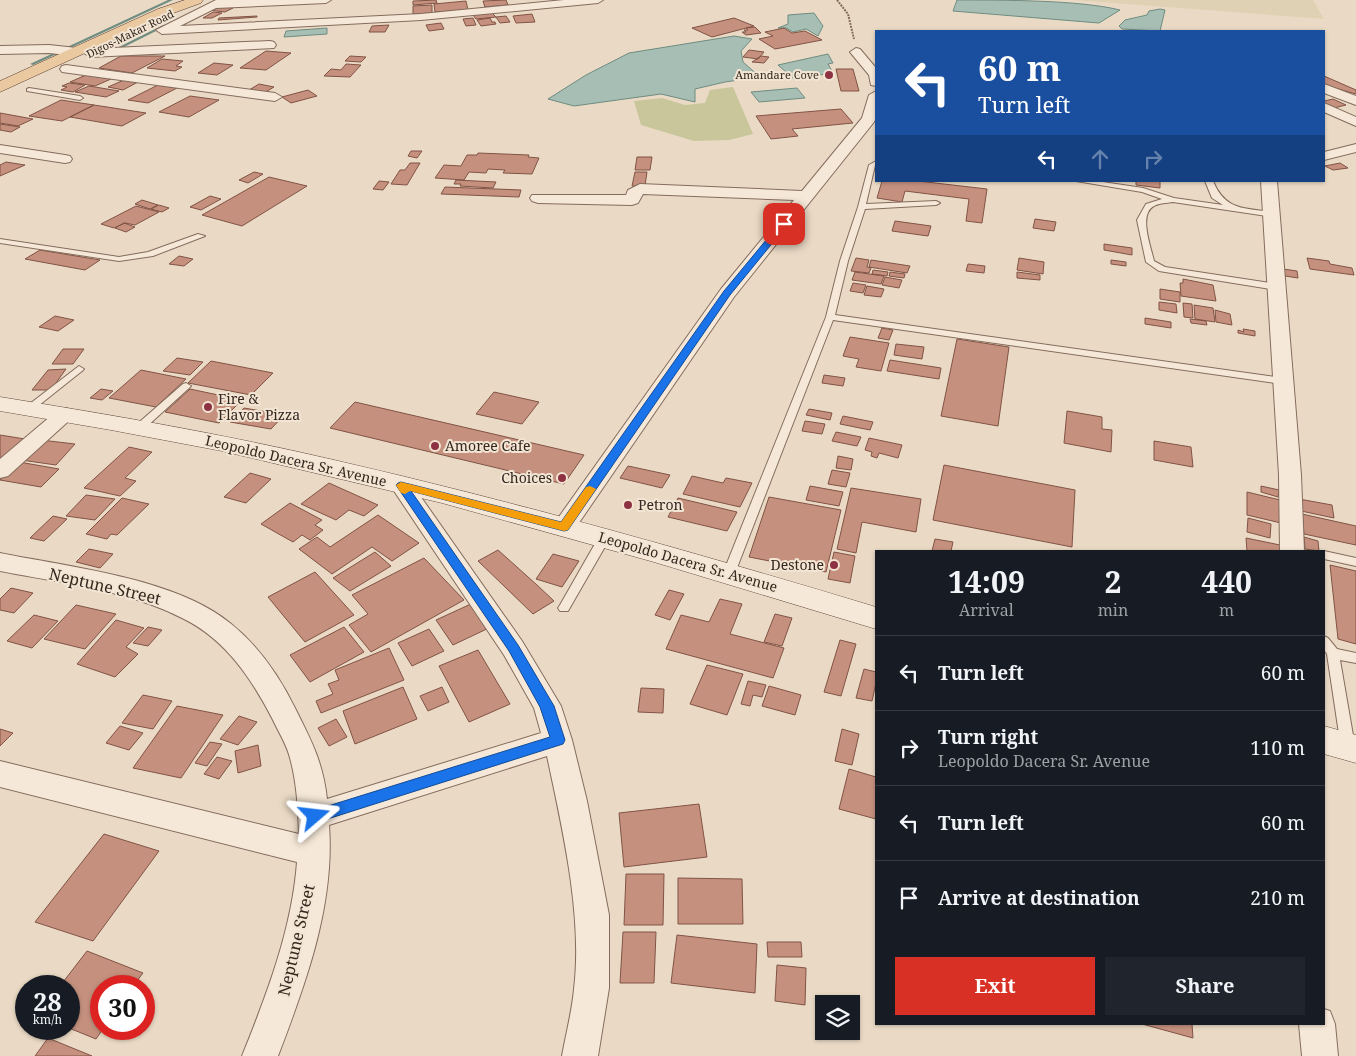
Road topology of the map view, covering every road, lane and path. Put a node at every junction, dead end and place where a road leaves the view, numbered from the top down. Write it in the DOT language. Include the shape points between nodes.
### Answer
graph roads {
  1 [pos="326,0"];
  2 [pos="598,0"];
  3 [pos="837,0"];
  4 [pos="190,3"];
  5 [pos="219,3"];
  6 [pos="154,34"];
  7 [pos="270,45"];
  8 [pos="0,50"];
  9 [pos="116,52"];
  10 [pos="856,52"];
  11 [pos="74,58"];
  12 [pos="875,74"];
  13 [pos="0,80"];
  14 [pos="0,87"];
  15 [pos="1325,88"];
  16 [pos="29,90"];
  17 [pos="7,96"];
  18 [pos="275,97"];
  19 [pos="80,98"];
  20 [pos="875,99"];
  21 [pos="1356,101"];
  22 [pos="1325,107"];
  23 [pos="1356,122"];
  24 [pos="1356,148"];
  25 [pos="0,149"];
  26 [pos="1325,156"];
  27 [pos="64,159"];
  28 [pos="875,164"];
  29 [pos="1086,182"];
  30 [pos="1209,182"];
  31 [pos="1269,182"];
  32 [pos="807,196"];
  33 [pos="538,198"];
  34 [pos="1173,200"];
  35 [pos="936,203"];
  36 [pos="862,207"];
  37 [pos="1233,208"];
  38 [pos="1273,215"];
  39 [pos="201,236"];
  40 [pos="0,241"];
  41 [pos="1277,287"];
  42 [pos="830,317"];
  43 [pos="79,369"];
  44 [pos="1283,381"];
  45 [pos="186,386"];
  46 [pos="0,404"];
  47 [pos="30,408"];
  48 [pos="65,414"];
  49 [pos="140,427"];
  50 [pos="0,471"];
  51 [pos="401,485"];
  52 [pos="564,527"];
  53 [pos="604,538"];
  54 [pos="1292,550"];
  55 [pos="1325,555"];
  56 [pos="0,562"];
  57 [pos="1356,562"];
  58 [pos="729,573"];
  59 [pos="564,608"];
  60 [pos="875,618"];
  61 [pos="1325,642"];
  62 [pos="1333,653"];
  63 [pos="1356,658"];
  64 [pos="558,740"];
  65 [pos="1343,745"];
  66 [pos="0,774"];
  67 [pos="315,816"];
  68 [pos="314,852"];
  69 [pos="1317,1025"];
  70 [pos="260,1056"];
  71 [pos="580,1056"];
  72 [pos="1320,1056"];
  1 -- 5 [label="street"];
  2 -- 6 [label="street" via="421,17"];
  3 -- 10 [label="path" via="848,14"];
  4 -- 11 [label="main road, Digos-Makar Road" via="175,14"];
  5 -- 6 [label="street"];
  6 -- 9 [label="street"];
  7 -- 9 [label="street"];
  8 -- 11 [label="street" via="49,49"];
  9 -- 11 [label="street"];
  10 -- 12 [label="street"];
  11 -- 13 [label="main road, Digos-Makar Road" via="17,72"];
  11 -- 14 [label="main road, Digos-Makar Road"];
  11 -- 16 [label="main road, Digos-Makar Road" via="56,78"];
  11 -- 17 [label="main road, Digos-Makar Road"];
  11 -- 18 [label="street"];
  15 -- 21 [label="street"];
  16 -- 17 [label="main road, Digos-Makar Road"];
  16 -- 19 [label="lane"];
  20 -- 32 [label="street" via="869,119"];
  22 -- 23 [label="street"];
  24 -- 26 [label="street"];
  25 -- 27 [label="street"];
  28 -- 36 [label="lane"];
  29 -- 34 [label="lane" via="1143,190"];
  30 -- 37 [label="lane" via="1215,196"];
  31 -- 38 [label="street"];
  32 -- 33 [label="street" via="640,189 632,200"];
  32 -- 52 [label="street" via="727,293"];
  34 -- 37 [label="lane"];
  34 -- 41 [label="lane" via="1152,202 1143,213 1150,262 1154,266 1168,271"];
  35 -- 36 [label="lane"];
  36 -- 42 [label="lane"];
  37 -- 38 [label="lane"];
  38 -- 41 [label="street"];
  39 -- 40 [label="lane" via="155,253 119,259"];
  41 -- 44 [label="street"];
  42 -- 44 [label="lane"];
  42 -- 58 [label="lane"];
  43 -- 47 [label="lane"];
  44 -- 54 [label="street"];
  45 -- 49 [label="lane"];
  46 -- 47 [label="main road, Leopoldo Dacera Sr. Avenue"];
  47 -- 48 [label="main road, Leopoldo Dacera Sr. Avenue"];
  48 -- 49 [label="main road, Leopoldo Dacera Sr. Avenue"];
  48 -- 50 [label="street"];
  49 -- 51 [label="main road, Leopoldo Dacera Sr. Avenue"];
  51 -- 52 [label="main road, Leopoldo Dacera Sr. Avenue"];
  51 -- 64 [label="street" via="514,648 547,706"];
  52 -- 53 [label="main road, Leopoldo Dacera Sr. Avenue"];
  53 -- 58 [label="main road, Leopoldo Dacera Sr. Avenue"];
  53 -- 59 [label="lane"];
  55 -- 57 [label="lane"];
  56 -- 67 [label="street, Neptune Street" via="170,601 195,612 221,631 244,652 271,688 304,758"];
  58 -- 60 [label="main road, Leopoldo Dacera Sr. Avenue"];
  61 -- 62 [label="lane"];
  62 -- 63 [label="lane"];
  62 -- 65 [label="lane"];
  64 -- 67 [label="street"];
  64 -- 71 [label="street" via="592,915 592,988"];
  66 -- 68 [label="street"];
  67 -- 68 [label="street, Neptune Street"];
  68 -- 70 [label="street, Neptune Street" via="305,916 280,1006"];
  69 -- 72 [label="street"];
}
